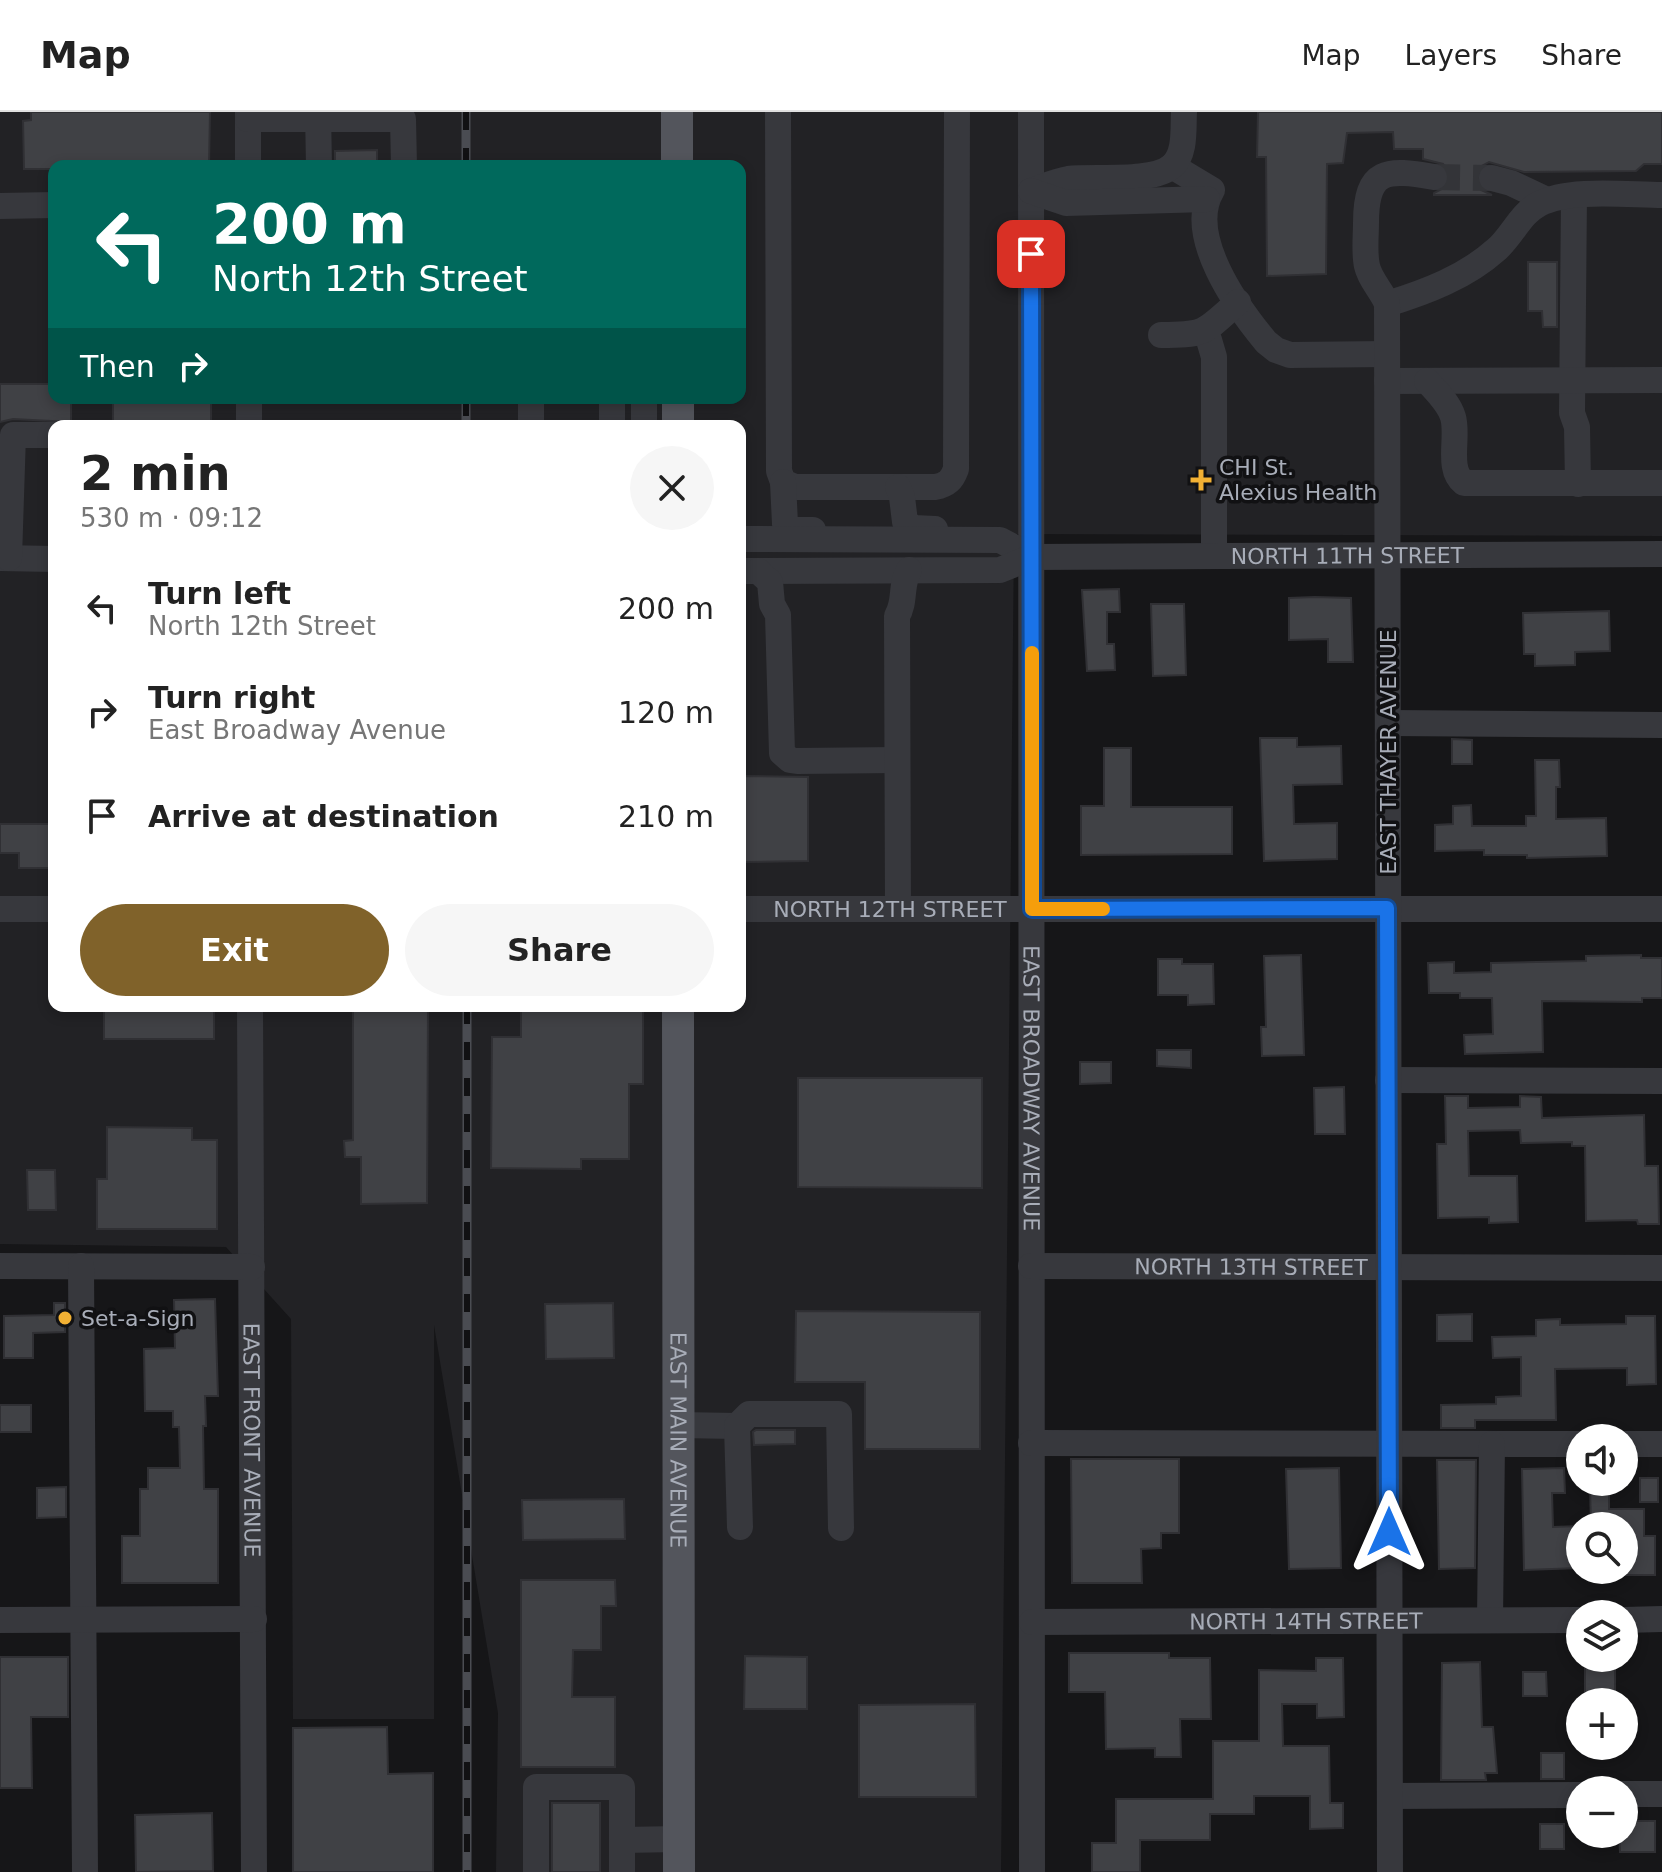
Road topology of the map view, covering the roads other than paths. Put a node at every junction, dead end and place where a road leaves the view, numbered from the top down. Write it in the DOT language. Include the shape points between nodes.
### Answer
graph roads {
  1 [pos="677,112"];
  2 [pos="778,112"];
  3 [pos="957,112"];
  4 [pos="1031,112"];
  5 [pos="1184,112"];
  6 [pos="248,116"];
  7 [pos="318,116"];
  8 [pos="404,116"];
  9 [pos="248,160"];
  10 [pos="319,160"];
  11 [pos="404,160"];
  12 [pos="677,160"];
  13 [pos="1172,166"];
  14 [pos="1434,177"];
  15 [pos="1492,178"];
  16 [pos="1031,191"];
  17 [pos="1574,196"];
  18 [pos="1659,198"];
  19 [pos="1207,199"];
  20 [pos="1547,200"];
  21 [pos="48,205"];
  22 [pos="0,206"];
  23 [pos="1238,302"];
  24 [pos="1387,304"];
  25 [pos="1202,332"];
  26 [pos="1161,335"];
  27 [pos="1387,354"];
  28 [pos="1573,379"];
  29 [pos="1662,380"];
  30 [pos="1387,381"];
  31 [pos="1427,381"];
  32 [pos="48,435"];
  33 [pos="783,482"];
  34 [pos="1662,483"];
  35 [pos="1578,484"];
  36 [pos="898,487"];
  37 [pos="851,540"];
  38 [pos="969,540"];
  39 [pos="1388,554"];
  40 [pos="1662,554"];
  41 [pos="1214,556"];
  42 [pos="1032,557"];
  43 [pos="5,558"];
  44 [pos="48,559"];
  45 [pos="769,561"];
  46 [pos="894,561"];
  47 [pos="1389,723"];
  48 [pos="1662,725"];
  49 [pos="897,760"];
  50 [pos="898,908"];
  51 [pos="1387,908"];
  52 [pos="0,909"];
  53 [pos="48,909"];
  54 [pos="746,909"];
  55 [pos="1032,909"];
  56 [pos="1662,909"];
  57 [pos="250,1012"];
  58 [pos="678,1012"];
  59 [pos="1388,1080"];
  60 [pos="1662,1081"];
  61 [pos="0,1266"];
  62 [pos="81,1266"];
  63 [pos="1031,1266"];
  64 [pos="252,1267"];
  65 [pos="1389,1268"];
  66 [pos="1662,1268"];
  67 [pos="678,1425"];
  68 [pos="737,1426"];
  69 [pos="1031,1443"];
  70 [pos="1389,1444"];
  71 [pos="1492,1444"];
  72 [pos="1566,1444"];
  73 [pos="1638,1444"];
  74 [pos="1662,1444"];
  75 [pos="740,1527"];
  76 [pos="841,1528"];
  77 [pos="254,1619"];
  78 [pos="1662,1619"];
  79 [pos="0,1620"];
  80 [pos="84,1620"];
  81 [pos="1390,1620"];
  82 [pos="1490,1620"];
  83 [pos="1566,1620"];
  84 [pos="1638,1620"];
  85 [pos="1032,1622"];
  86 [pos="1638,1794"];
  87 [pos="1662,1794"];
  88 [pos="1566,1795"];
  89 [pos="1390,1796"];
  90 [pos="679,1839"];
  91 [pos="622,1840"];
  92 [pos="85,1872"];
  93 [pos="254,1872"];
  94 [pos="536,1872"];
  95 [pos="622,1872"];
  96 [pos="679,1872"];
  97 [pos="1032,1872"];
  98 [pos="1390,1872"];
  1 -- 12 [label="main road"];
  2 -- 33 [label="street"];
  3 -- 36 [label="street" via="956,469 943,486"];
  4 -- 16 [label="street, EAST BROADWAY AVENUE"];
  5 -- 13 [label="street" via="1182,147"];
  6 -- 7 [label="street"];
  6 -- 9 [label="street"];
  7 -- 8 [label="street"];
  7 -- 10 [label="street"];
  8 -- 11 [label="street"];
  13 -- 16 [label="street" via="1158,174 1066,180"];
  13 -- 19 [label="street" via="1212,190"];
  14 -- 24 [label="street" via="1388,173 1379,176 1368,192 1366,265"];
  15 -- 20 [label="street"];
  16 -- 19 [label="street" via="1066,203"];
  16 -- 42 [label="street, EAST BROADWAY AVENUE"];
  17 -- 18 [label="street"];
  17 -- 20 [label="street"];
  17 -- 28 [label="street"];
  19 -- 23 [label="street" via="1205,238"];
  20 -- 24 [label="street" via="1527,213 1487,258 1444,283"];
  21 -- 22 [label="street"];
  23 -- 25 [label="street"];
  23 -- 27 [label="street" via="1257,332 1290,355"];
  24 -- 27 [label="street, EAST THAYER AVENUE"];
  25 -- 26 [label="street"];
  25 -- 41 [label="street" via="1214,357"];
  27 -- 30 [label="street, EAST THAYER AVENUE"];
  28 -- 29 [label="street"];
  28 -- 31 [label="street"];
  28 -- 35 [label="street"];
  30 -- 31 [label="street"];
  30 -- 39 [label="street, EAST THAYER AVENUE"];
  31 -- 35 [label="street" via="1454,418 1459,480"];
  32 -- 43 [label="street" via="13,435"];
  33 -- 36 [label="street" via="795,487"];
  33 -- 37 [label="street" via="783,520 788,527 832,531"];
  33 -- 45 [label="street" via="774,493"];
  34 -- 35 [label="street"];
  36 -- 38 [label="street" via="909,526 941,529"];
  36 -- 46 [label="street" via="892,503"];
  37 -- 45 [label="street"];
  37 -- 46 [label="street"];
  38 -- 42 [label="street" via="1000,540"];
  38 -- 46 [label="street"];
  39 -- 40 [label="street, NORTH 11TH STREET"];
  39 -- 41 [label="street, NORTH 11TH STREET"];
  39 -- 47 [label="street, EAST THAYER AVENUE"];
  41 -- 42 [label="street, NORTH 11TH STREET"];
  42 -- 46 [label="street" via="1000,570"];
  42 -- 55 [label="street, EAST BROADWAY AVENUE"];
  43 -- 44 [label="street"];
  45 -- 46 [label="street"];
  45 -- 49 [label="street" via="772,604 778,615 782,753 797,761"];
  46 -- 49 [label="street" via="902,604 897,616"];
  47 -- 48 [label="street"];
  47 -- 51 [label="street, EAST THAYER AVENUE"];
  49 -- 50 [label="street"];
  50 -- 54 [label="street, NORTH 12TH STREET"];
  50 -- 55 [label="street, NORTH 12TH STREET"];
  51 -- 55 [label="street, NORTH 12TH STREET"];
  51 -- 56 [label="street, NORTH 12TH STREET"];
  51 -- 59 [label="street, EAST THAYER AVENUE"];
  52 -- 53 [label="street"];
  55 -- 63 [label="street, EAST BROADWAY AVENUE"];
  57 -- 64 [label="street, EAST FRONT AVENUE"];
  58 -- 67 [label="main road, EAST MAIN AVENUE"];
  59 -- 60 [label="street"];
  59 -- 65 [label="street, EAST THAYER AVENUE"];
  61 -- 62 [label="street"];
  62 -- 64 [label="street"];
  62 -- 80 [label="street"];
  63 -- 65 [label="street, NORTH 13TH STREET"];
  63 -- 69 [label="street, EAST BROADWAY AVENUE"];
  64 -- 77 [label="street, EAST FRONT AVENUE"];
  65 -- 66 [label="street, NORTH 13TH STREET"];
  65 -- 70 [label="street, EAST THAYER AVENUE"];
  67 -- 68 [label="street"];
  67 -- 90 [label="main road, EAST MAIN AVENUE"];
  68 -- 75 [label="street"];
  68 -- 76 [label="street" via="749,1414 839,1414"];
  69 -- 70 [label="street"];
  69 -- 85 [label="street, EAST BROADWAY AVENUE"];
  70 -- 71 [label="street"];
  70 -- 81 [label="street, EAST THAYER AVENUE"];
  71 -- 72 [label="street"];
  71 -- 82 [label="street"];
  73 -- 74 [label="street"];
  77 -- 80 [label="street"];
  77 -- 93 [label="street, EAST FRONT AVENUE"];
  78 -- 84 [label="street"];
  79 -- 80 [label="street"];
  80 -- 92 [label="street"];
  81 -- 82 [label="street, NORTH 14TH STREET"];
  81 -- 85 [label="street, NORTH 14TH STREET"];
  81 -- 89 [label="street, EAST THAYER AVENUE"];
  82 -- 83 [label="street, NORTH 14TH STREET"];
  85 -- 97 [label="street, EAST BROADWAY AVENUE"];
  86 -- 87 [label="street"];
  88 -- 89 [label="street"];
  89 -- 98 [label="street, EAST THAYER AVENUE"];
  90 -- 91 [label="street"];
  90 -- 96 [label="main road, EAST MAIN AVENUE"];
  91 -- 94 [label="street" via="622,1787 536,1787"];
  91 -- 95 [label="street"];
}
